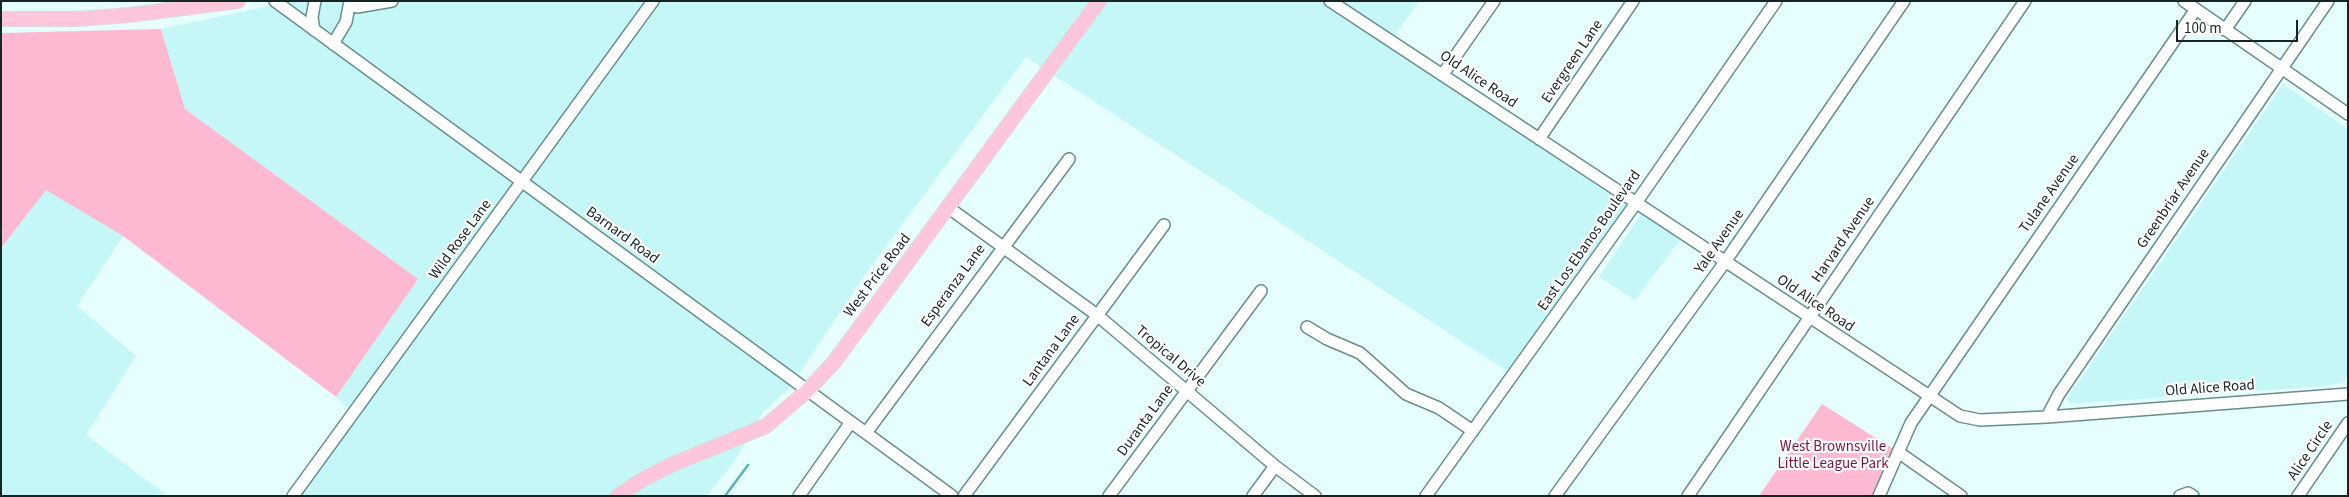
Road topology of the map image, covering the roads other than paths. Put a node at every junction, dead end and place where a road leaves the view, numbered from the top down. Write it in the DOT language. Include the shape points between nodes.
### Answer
graph roads {
  1 [pos="238,1"];
  2 [pos="275,1"];
  3 [pos="315,1"];
  4 [pos="392,1"];
  5 [pos="654,1"];
  6 [pos="1098,1"];
  7 [pos="1330,1"];
  8 [pos="1494,1"];
  9 [pos="1633,1"];
  10 [pos="1776,1"];
  11 [pos="1904,1"];
  12 [pos="2025,1"];
  13 [pos="2184,1"];
  14 [pos="2245,1"];
  15 [pos="2328,1"];
  16 [pos="350,2"];
  17 [pos="2196,9"];
  18 [pos="1,19"];
  19 [pos="314,30"];
  20 [pos="2225,30"];
  21 [pos="332,44"];
  22 [pos="2282,69"];
  23 [pos="1442,74"];
  24 [pos="2348,114"];
  25 [pos="1539,140"];
  26 [pos="1069,159"];
  27 [pos="521,182"];
  28 [pos="1636,204"];
  29 [pos="949,208"];
  30 [pos="1164,225"];
  31 [pos="1002,246"];
  32 [pos="1725,262"];
  33 [pos="1261,292"];
  34 [pos="1097,315"];
  35 [pos="1809,317"];
  36 [pos="1307,327"];
  37 [pos="807,391"];
  38 [pos="1186,391"];
  39 [pos="2348,394"];
  40 [pos="1929,396"];
  41 [pos="2047,417"];
  42 [pos="851,422"];
  43 [pos="2348,423"];
  44 [pos="1473,431"];
  45 [pos="866,433"];
  46 [pos="1898,452"];
  47 [pos="1275,466"];
  48 [pos="1948,492"];
  49 [pos="1430,494"];
  50 [pos="292,496"];
  51 [pos="618,496"];
  52 [pos="799,496"];
  53 [pos="952,496"];
  54 [pos="964,496"];
  55 [pos="1110,496"];
  56 [pos="1253,496"];
  57 [pos="1315,496"];
  58 [pos="1555,496"];
  59 [pos="1688,496"];
  60 [pos="1879,496"];
  61 [pos="1961,496"];
  62 [pos="2180,496"];
  63 [pos="2193,496"];
  64 [pos="2298,496"];
  1 -- 18 [label="main road" via="129,16"];
  2 -- 19 [label="street, Barnard Road"];
  3 -- 19 [label="street"];
  4 -- 16 [label="street" via="357,7"];
  5 -- 27 [label="street, Wild Rose Lane"];
  6 -- 29 [label="main road, West Price Road"];
  7 -- 23 [label="street, Old Alice Road"];
  8 -- 23 [label="street"];
  9 -- 25 [label="street, Evergreen Lane"];
  10 -- 28 [label="street, East Los Ebanos Boulevard"];
  11 -- 32 [label="street, Yale Avenue"];
  12 -- 35 [label="street, Harvard Avenue"];
  13 -- 17 [label="street"];
  14 -- 20 [label="street"];
  15 -- 22 [label="street, Greenbriar Avenue"];
  16 -- 21 [label="street" via="346,22"];
  17 -- 20 [label="street"];
  17 -- 40 [label="street, Tulane Avenue"];
  19 -- 21 [label="street, Barnard Road"];
  20 -- 22 [label="street"];
  21 -- 27 [label="street, Barnard Road"];
  22 -- 24 [label="street"];
  22 -- 41 [label="street, Greenbriar Avenue" via="2059,394"];
  23 -- 25 [label="street, Old Alice Road"];
  25 -- 28 [label="street, Old Alice Road"];
  26 -- 31 [label="street, Esperanza Lane"];
  27 -- 37 [label="street, Barnard Road"];
  27 -- 50 [label="street, Wild Rose Lane"];
  28 -- 32 [label="street, Old Alice Road"];
  28 -- 44 [label="street, East Los Ebanos Boulevard"];
  29 -- 31 [label="street, Tropical Drive"];
  29 -- 37 [label="main road, West Price Road" via="835,361"];
  30 -- 34 [label="street, Lantana Lane"];
  31 -- 34 [label="street, Tropical Drive"];
  31 -- 45 [label="street, Esperanza Lane"];
  32 -- 35 [label="street, Old Alice Road"];
  32 -- 58 [label="street, Yale Avenue"];
  33 -- 38 [label="street, Duranta Lane"];
  34 -- 38 [label="street, Tropical Drive"];
  34 -- 54 [label="street, Lantana Lane"];
  35 -- 40 [label="street, Old Alice Road"];
  35 -- 59 [label="street, Harvard Avenue"];
  36 -- 44 [label="street" via="1327,340 1360,353 1406,394 1439,408"];
  37 -- 42 [label="street, Barnard Road"];
  37 -- 51 [label="main road, West Price Road" via="766,426 671,465"];
  38 -- 47 [label="street, Tropical Drive"];
  38 -- 55 [label="street, Duranta Lane"];
  39 -- 41 [label="street, Old Alice Road"];
  40 -- 41 [label="street, Old Alice Road" via="1968,419"];
  40 -- 46 [label="street, Tulane Avenue" via="1911,423"];
  42 -- 45 [label="street, Barnard Road"];
  42 -- 52 [label="street"];
  43 -- 64 [label="street, Alice Circle"];
  44 -- 49 [label="street, East Los Ebanos Boulevard"];
  45 -- 53 [label="street, Barnard Road"];
  46 -- 48 [label="street"];
  46 -- 60 [label="street, Tulane Avenue"];
  47 -- 56 [label="street"];
  47 -- 57 [label="street, Tropical Drive"];
  48 -- 61 [label="street"];
  62 -- 63 [label="street" via="2188,493"];
}
